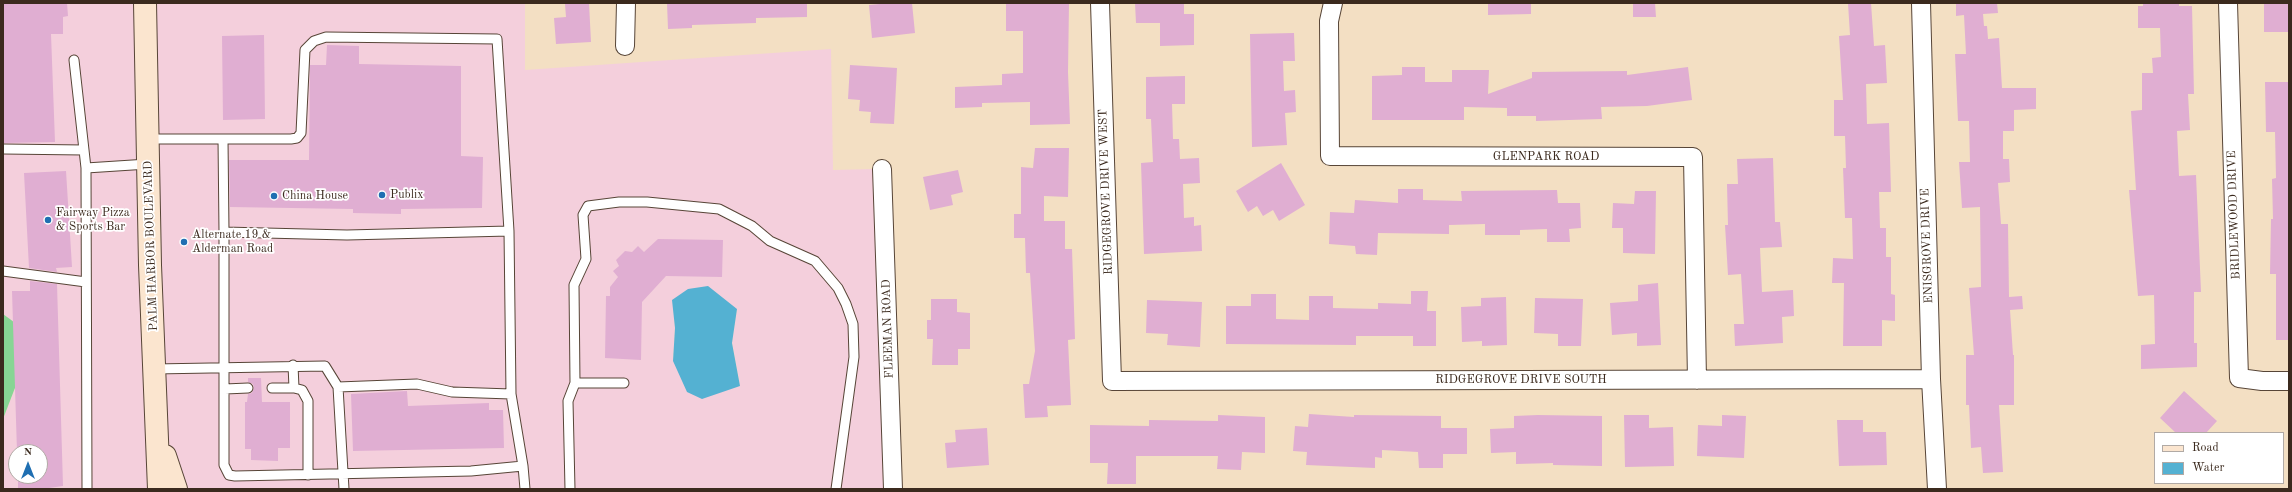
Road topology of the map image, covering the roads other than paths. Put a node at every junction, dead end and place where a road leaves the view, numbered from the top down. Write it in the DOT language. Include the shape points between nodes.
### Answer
graph roads {
  1 [pos="145,3"];
  2 [pos="626,3"];
  3 [pos="1100,3"];
  4 [pos="1333,3"];
  5 [pos="1921,3"];
  6 [pos="2228,3"];
  7 [pos="625,46"];
  8 [pos="74,60"];
  9 [pos="148,139"];
  10 [pos="223,139"];
  11 [pos="3,149"];
  12 [pos="84,150"];
  13 [pos="148,164"];
  14 [pos="86,168"];
  15 [pos="882,169"];
  16 [pos="509,231"];
  17 [pos="224,232"];
  18 [pos="3,271"];
  19 [pos="86,282"];
  20 [pos="293,365"];
  21 [pos="225,367"];
  22 [pos="154,369"];
  23 [pos="1931,379"];
  24 [pos="1696,380"];
  25 [pos="1112,381"];
  26 [pos="2289,381"];
  27 [pos="575,383"];
  28 [pos="624,383"];
  29 [pos="338,387"];
  30 [pos="248,388"];
  31 [pos="272,388"];
  32 [pos="294,388"];
  33 [pos="225,389"];
  34 [pos="511,394"];
  35 [pos="157,431"];
  36 [pos="524,466"];
  37 [pos="344,474"];
  38 [pos="308,475"];
  39 [pos="87,489"];
  40 [pos="159,489"];
  41 [pos="176,489"];
  42 [pos="344,489"];
  43 [pos="525,489"];
  44 [pos="570,489"];
  45 [pos="836,489"];
  46 [pos="893,489"];
  47 [pos="1937,489"];
  1 -- 9 [label="main road, PALM HARBOR BOULEVARD"];
  2 -- 7 [label="street"];
  3 -- 25 [label="street, RIDGEGROVE DRIVE WEST"];
  4 -- 24 [label="street, GLENPARK ROAD" via="1329,22 1330,156 1692,157"];
  5 -- 23 [label="street, ENISGROVE DRIVE"];
  6 -- 26 [label="street, BRIDLEWOOD DRIVE" via="2239,378"];
  8 -- 12 [label="lane"];
  9 -- 10 [label="lane"];
  9 -- 13 [label="main road, PALM HARBOR BOULEVARD"];
  10 -- 16 [label="lane" via="297,138 301,132 305,50 314,41 326,37 497,39"];
  10 -- 17 [label="lane"];
  11 -- 12 [label="lane"];
  12 -- 14 [label="lane"];
  13 -- 14 [label="lane"];
  13 -- 22 [label="main road, PALM HARBOR BOULEVARD"];
  14 -- 19 [label="lane"];
  15 -- 46 [label="street, FLEEMAN ROAD"];
  16 -- 17 [label="lane" via="347,235"];
  16 -- 34 [label="lane"];
  17 -- 21 [label="lane"];
  18 -- 19 [label="lane"];
  19 -- 39 [label="lane"];
  20 -- 21 [label="lane"];
  20 -- 29 [label="lane" via="325,366"];
  20 -- 32 [label="lane"];
  21 -- 22 [label="lane"];
  21 -- 33 [label="lane"];
  22 -- 35 [label="main road, PALM HARBOR BOULEVARD"];
  23 -- 24 [label="street, RIDGEGROVE DRIVE SOUTH"];
  23 -- 47 [label="street, ENISGROVE DRIVE"];
  24 -- 25 [label="street, RIDGEGROVE DRIVE SOUTH"];
  27 -- 28 [label="lane"];
  27 -- 44 [label="lane" via="568,400"];
  27 -- 45 [label="lane" via="574,285 586,259 583,215 588,206 647,202 719,209 752,226 770,241 815,261 838,288 846,304 853,324 854,356"];
  29 -- 34 [label="lane" via="417,384 452,392"];
  29 -- 37 [label="lane"];
  30 -- 33 [label="lane"];
  31 -- 32 [label="lane"];
  32 -- 38 [label="lane" via="302,390 308,400"];
  33 -- 38 [label="lane" via="224,466 229,475"];
  34 -- 36 [label="lane"];
  35 -- 40 [label="main road, PALM HARBOR BOULEVARD"];
  35 -- 41 [label="main road"];
  36 -- 37 [label="lane"];
  36 -- 43 [label="lane"];
  37 -- 38 [label="lane"];
  37 -- 42 [label="lane"];
}
